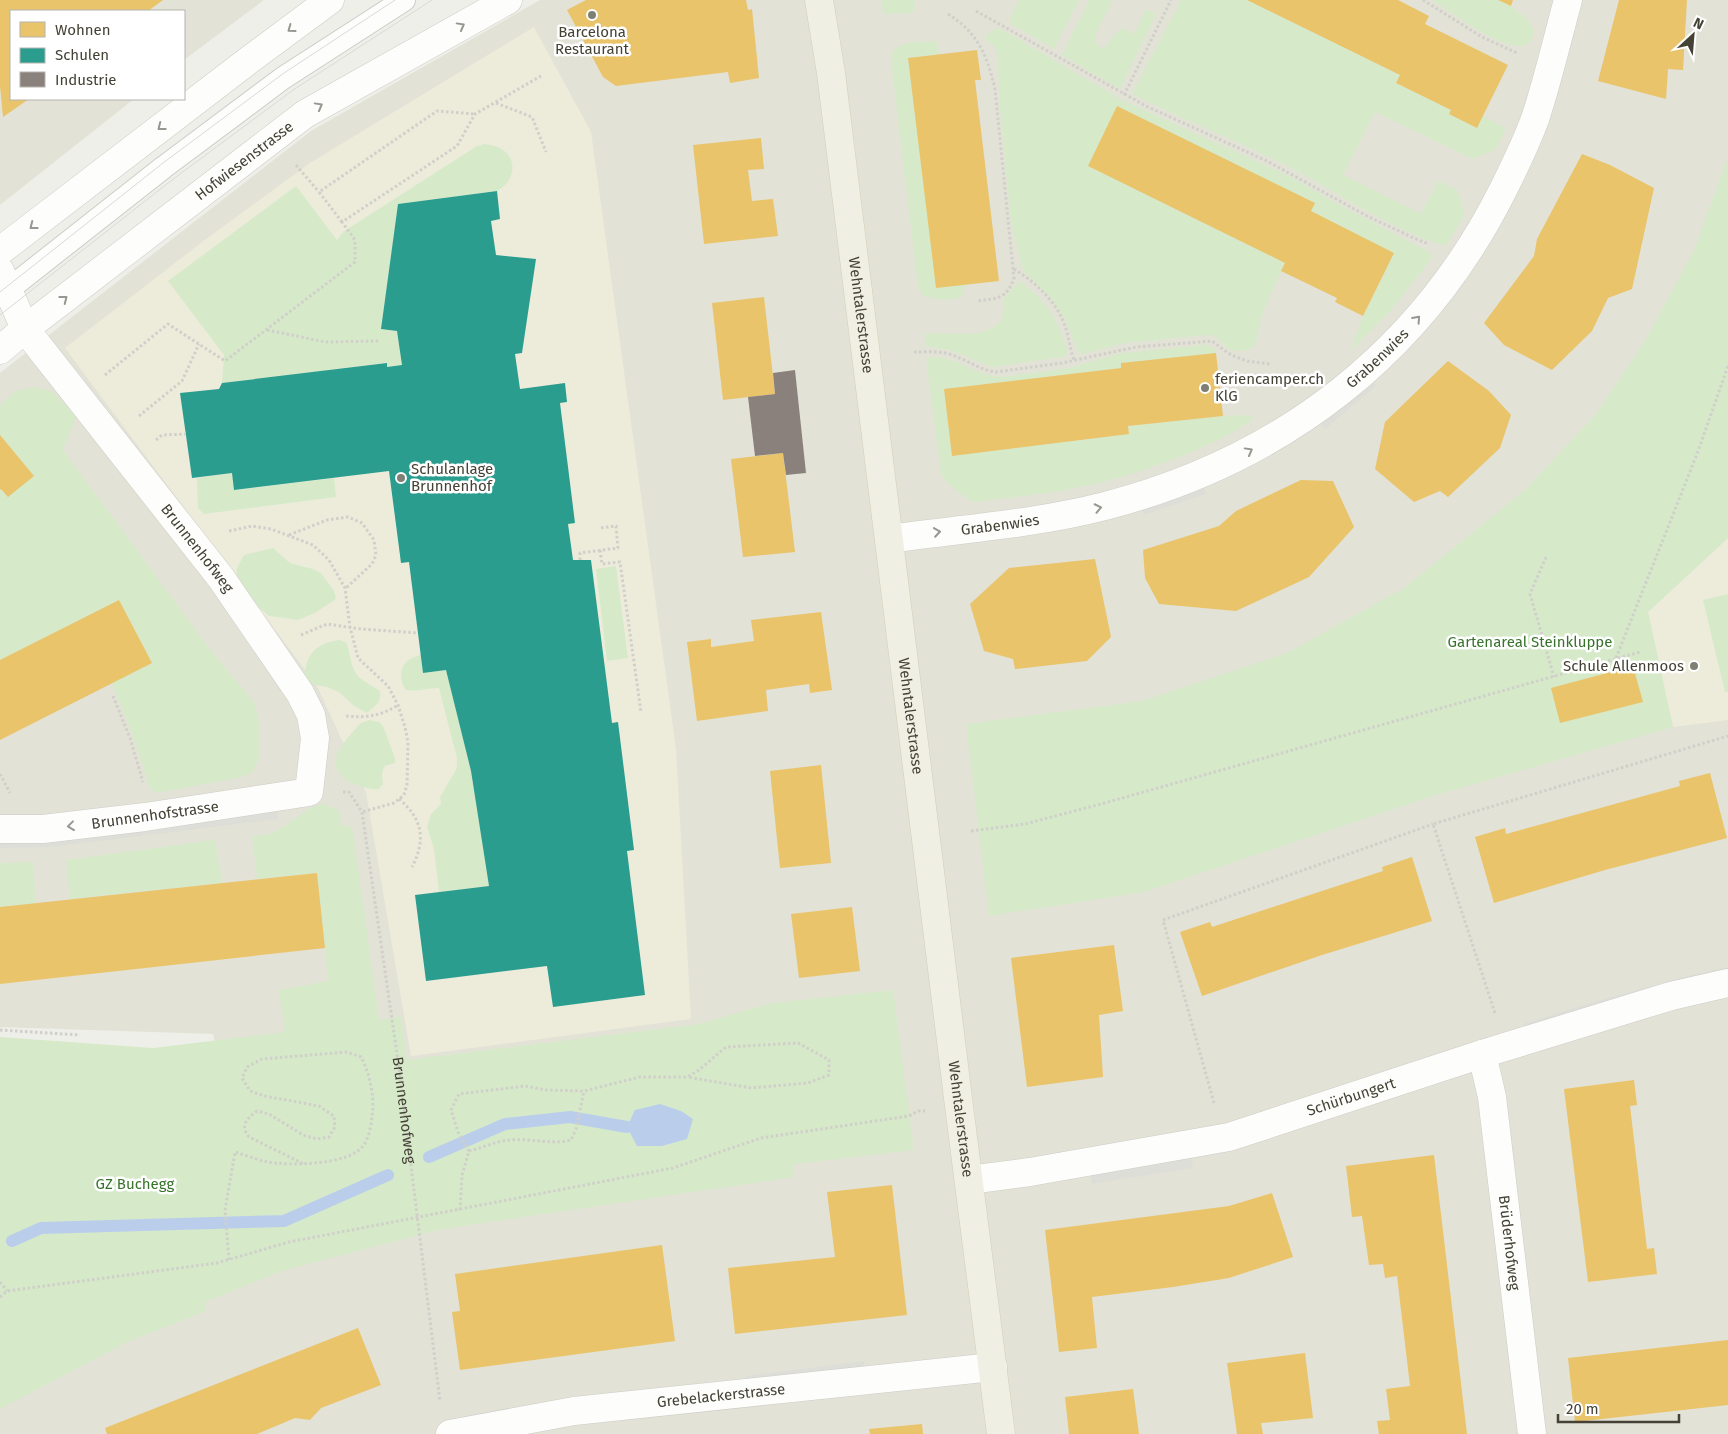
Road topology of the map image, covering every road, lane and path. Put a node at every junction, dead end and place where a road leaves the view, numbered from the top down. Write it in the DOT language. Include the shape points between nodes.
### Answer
graph roads {
  1 [pos="330,0"];
  2 [pos="404,0"];
  3 [pos="508,0"];
  4 [pos="819,0"];
  5 [pos="1171,0"];
  6 [pos="1423,0"];
  7 [pos="1568,0"];
  8 [pos="976,11"];
  9 [pos="948,14"];
  10 [pos="1523,54"];
  11 [pos="541,76"];
  12 [pos="1124,95"];
  13 [pos="496,103"];
  14 [pos="475,114"];
  15 [pos="546,152"];
  16 [pos="292,160"];
  17 [pos="319,192"];
  18 [pos="342,222"];
  19 [pos="1435,246"];
  20 [pos="0,251"];
  21 [pos="1013,269"];
  22 [pos="2,286"];
  23 [pos="977,301"];
  24 [pos="25,329"];
  25 [pos="267,330"];
  26 [pos="379,341"];
  27 [pos="199,344"];
  28 [pos="0,350"];
  29 [pos="914,352"];
  30 [pos="1074,360"];
  31 [pos="1270,364"];
  32 [pos="1728,366"];
  33 [pos="105,376"];
  34 [pos="137,418"];
  35 [pos="186,434"];
  36 [pos="152,444"];
  37 [pos="599,528"];
  38 [pos="225,532"];
  39 [pos="288,535"];
  40 [pos="889,539"];
  41 [pos="600,550"];
  42 [pos="1546,557"];
  43 [pos="580,560"];
  44 [pos="345,588"];
  45 [pos="350,627"];
  46 [pos="418,633"];
  47 [pos="293,640"];
  48 [pos="1640,652"];
  49 [pos="1616,659"];
  50 [pos="1554,677"];
  51 [pos="113,696"];
  52 [pos="398,705"];
  53 [pos="641,712"];
  54 [pos="341,715"];
  55 [pos="1728,736"];
  56 [pos="309,792"];
  57 [pos="349,792"];
  58 [pos="399,799"];
  59 [pos="362,812"];
  60 [pos="145,817"];
  61 [pos="1433,824"];
  62 [pos="0,829"];
  63 [pos="971,831"];
  64 [pos="412,867"];
  65 [pos="1728,983"];
  66 [pos="1497,1018"];
  67 [pos="0,1030"];
  68 [pos="80,1035"];
  69 [pos="1482,1054"];
  70 [pos="687,1077"];
  71 [pos="584,1091"];
  72 [pos="918,1111"];
  73 [pos="1216,1111"];
  74 [pos="469,1152"];
  75 [pos="304,1164"];
  76 [pos="969,1180"];
  77 [pos="460,1210"];
  78 [pos="418,1216"];
  79 [pos="229,1260"];
  80 [pos="0,1282"];
  81 [pos="7,1291"];
  82 [pos="0,1297"];
  83 [pos="993,1367"];
  84 [pos="440,1404"];
  85 [pos="450,1434"];
  86 [pos="1001,1434"];
  87 [pos="1532,1434"];
  1 -- 20 [label="street, one-way"];
  2 -- 22 [label="lane" via="283,78"];
  24 -- 3 [label="street, Hofwiesenstrasse, one-way" via="305,114"];
  4 -- 40 [label="main road, Wehntalerstrasse"];
  5 -- 12 [label="path"];
  6 -- 10 [label="path" via="1482,38"];
  40 -- 7 [label="street, Grabenwies, one-way" via="1034,520 1103,507 1168,488 1231,461 1291,427 1342,390 1392,347 1432,301 1465,258 1490,216 1534,120"];
  8 -- 12 [label="path"];
  9 -- 21 [label="path" via="978,42 989,62 995,88"];
  11 -- 13 [label="path"];
  12 -- 19 [label="path" via="1267,161 1368,216"];
  13 -- 14 [label="path"];
  13 -- 15 [label="path" via="532,117"];
  14 -- 17 [label="path" via="437,111"];
  14 -- 18 [label="path" via="457,146"];
  16 -- 17 [label="path"];
  17 -- 18 [label="path"];
  18 -- 25 [label="path" via="355,240 355,262"];
  21 -- 23 [label="path" via="1014,279 1006,295"];
  21 -- 30 [label="path" via="1026,276 1058,310"];
  22 -- 24 [label="street, Brunnenhofweg"];
  24 -- 28 [label="street, Hofwiesenstrasse"];
  24 -- 56 [label="street, Brunnenhofweg" via="221,578 300,693 311,715 315,738"];
  25 -- 26 [label="path" via="325,342"];
  25 -- 27 [label="path" via="225,361"];
  27 -- 33 [label="path" via="168,324"];
  27 -- 34 [label="path" via="182,381"];
  29 -- 30 [label="path" via="945,353 986,371 996,372"];
  30 -- 31 [label="path" via="1136,347 1212,341 1231,355"];
  32 -- 49 [label="path"];
  35 -- 36 [label="path" via="162,435"];
  37 -- 41 [label="path" via="616,526 618,548"];
  38 -- 39 [label="path" via="252,526"];
  39 -- 44 [label="path" via="313,545 330,560"];
  39 -- 44 [label="path" via="327,520 348,517 362,524 374,540 376,555 372,564"];
  40 -- 76 [label="main road, Wehntalerstrasse"];
  41 -- 43 [label="path" via="580,553"];
  41 -- 53 [label="path" via="602,564 620,562"];
  42 -- 50 [label="path" via="1530,594"];
  44 -- 45 [label="path"];
  45 -- 46 [label="path"];
  45 -- 47 [label="path" via="328,624"];
  45 -- 52 [label="path" via="358,658 388,686"];
  48 -- 49 [label="path"];
  49 -- 50 [label="path"];
  50 -- 63 [label="path" via="1101,804 1025,824"];
  51 -- 60 [label="path" via="143,780 147,804"];
  52 -- 54 [label="path" via="366,718"];
  52 -- 58 [label="path" via="405,727 408,760 407,786"];
  55 -- 61 [label="path"];
  56 -- 60 [label="street, Brunnenhofstrasse"];
  57 -- 59 [label="path, Brunnenhofweg"];
  58 -- 59 [label="path"];
  58 -- 64 [label="path" via="417,820 421,833 421,846"];
  59 -- 78 [label="path, Brunnenhofweg"];
  60 -- 62 [label="street, Brunnenhofstrasse, one-way" via="44,829"];
  61 -- 66 [label="path"];
  61 -- 73 [label="path" via="1164,920"];
  65 -- 69 [label="street, Schürbungert" via="1671,996"];
  67 -- 68 [label="path"];
  69 -- 76 [label="street, Schürbungert" via="1229,1137"];
  69 -- 87 [label="street, Brüderhofweg" via="1492,1097"];
  70 -- 70 [label="path" via="726,1047 798,1043 829,1060 829,1075 808,1083 751,1088"];
  70 -- 71 [label="path" via="640,1077"];
  71 -- 74 [label="path" via="572,1140 559,1143 508,1140"];
  71 -- 74 [label="path" via="526,1086 459,1094 451,1110"];
  72 -- 77 [label="path" via="909,1116 761,1138 673,1168"];
  74 -- 77 [label="path" via="462,1175"];
  75 -- 75 [label="path" via="349,1157 363,1146 374,1106 368,1069 362,1057 338,1052 262,1059 247,1067 242,1078 250,1091 320,1106 334,1116 335,1127 329,1137 317,1139 303,1135 270,1114 257,1111 248,1117 244,1131 249,1137"];
  75 -- 79 [label="path" via="268,1162 235,1152 226,1214"];
  76 -- 83 [label="main road, Wehntalerstrasse"];
  77 -- 78 [label="path"];
  78 -- 79 [label="path" via="289,1242"];
  78 -- 84 [label="path, Brunnenhofweg"];
  79 -- 81 [label="path"];
  80 -- 81 [label="path"];
  81 -- 82 [label="path"];
  83 -- 85 [label="street, Grebelackerstrasse" via="574,1411"];
  83 -- 86 [label="main road, Wehntalerstrasse"];
}
